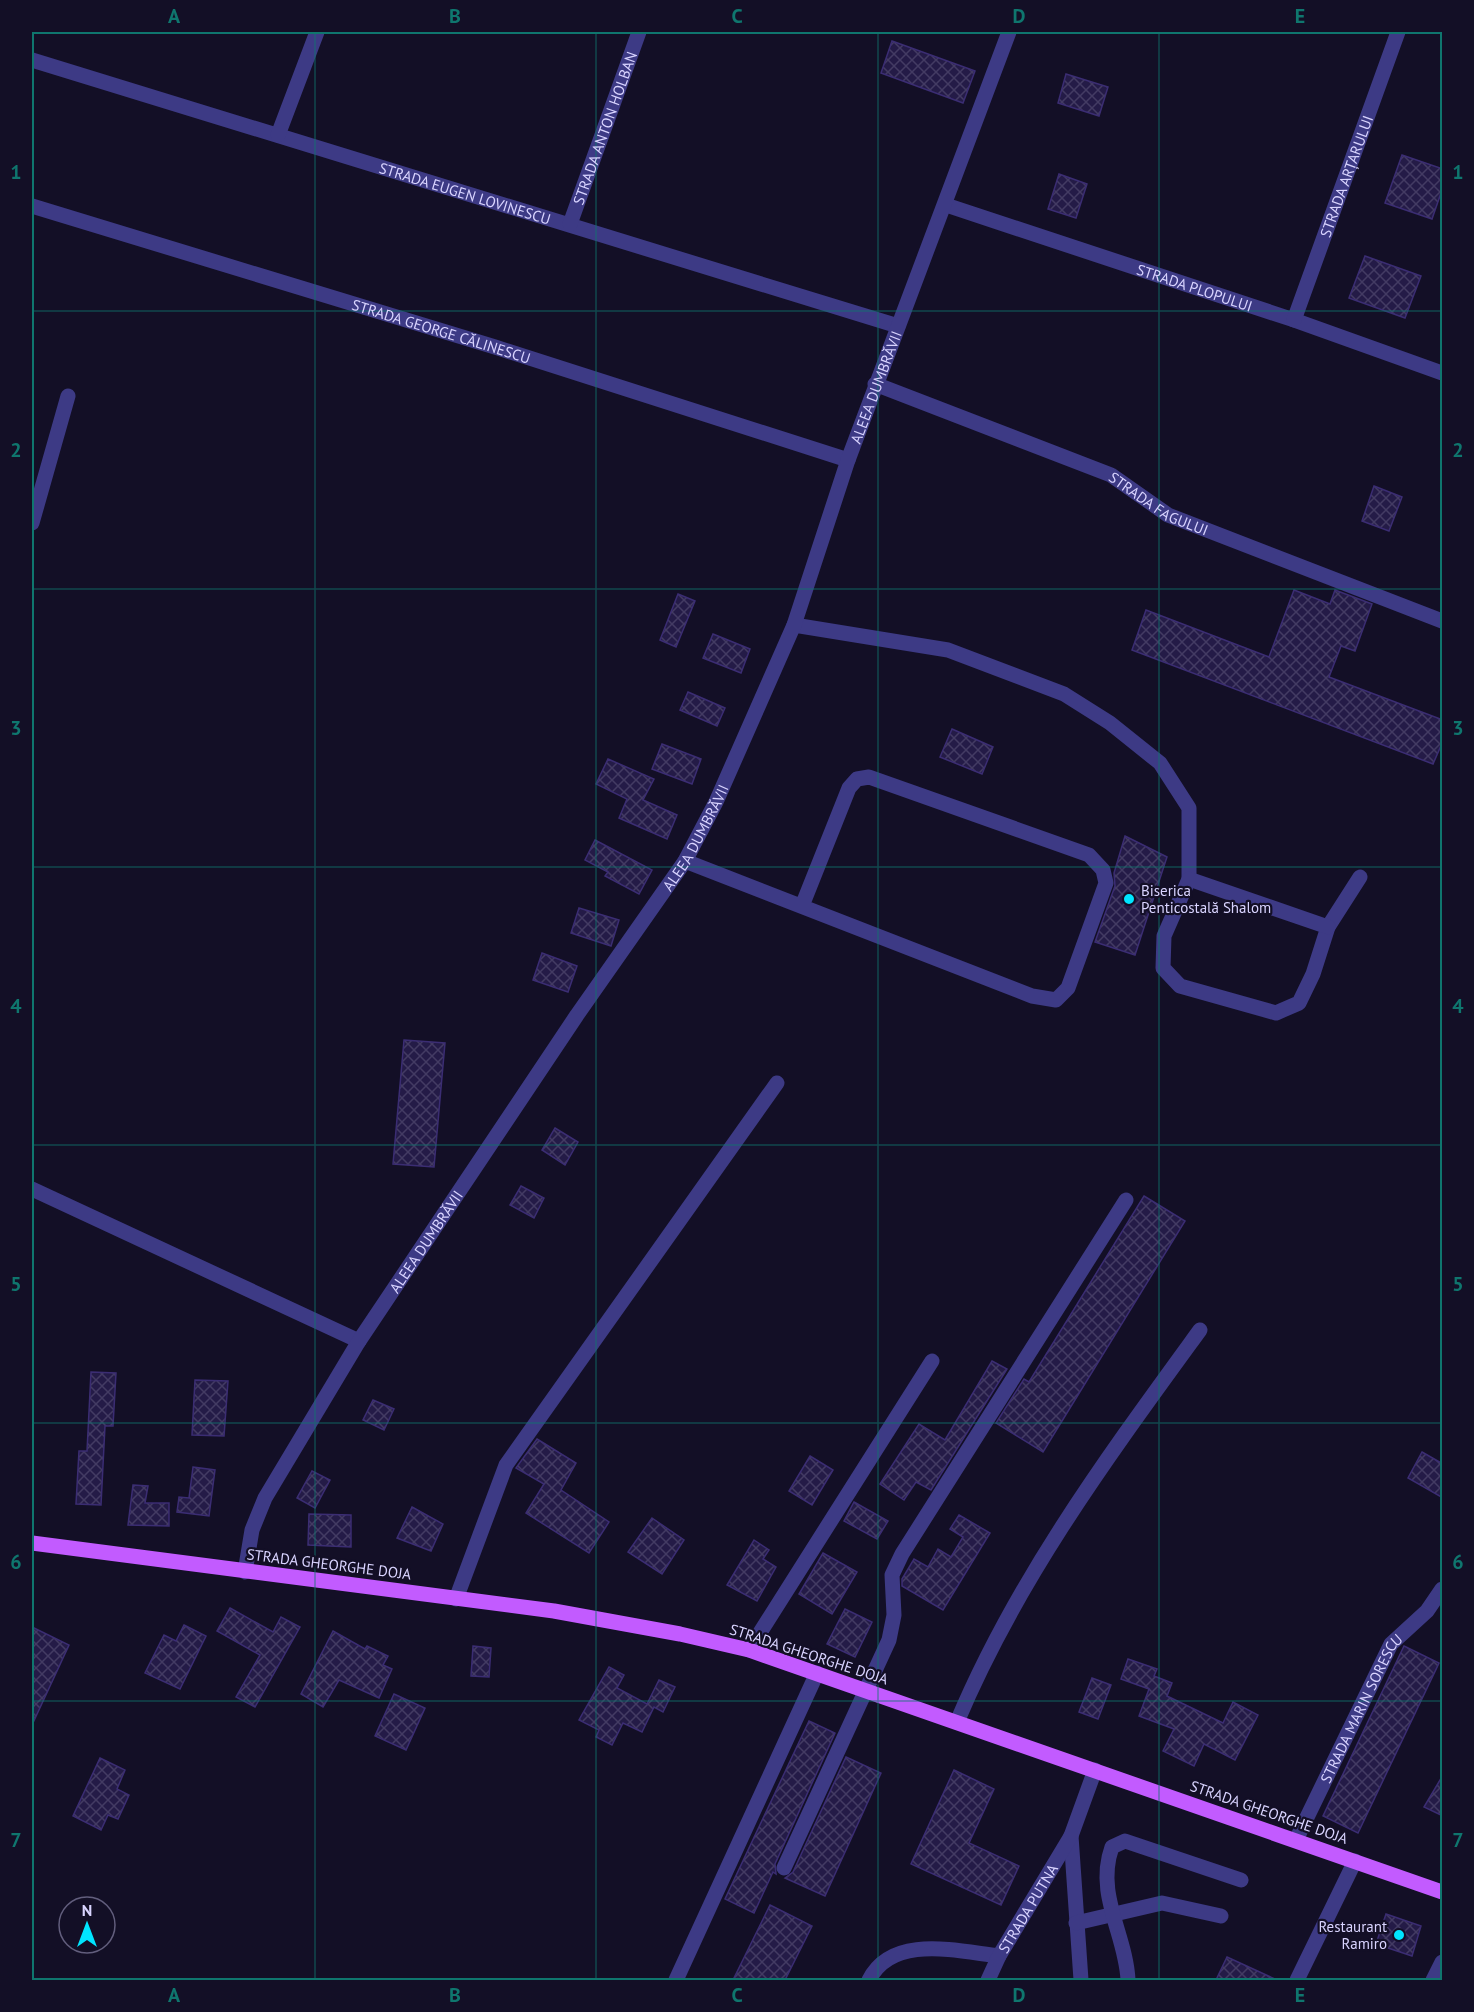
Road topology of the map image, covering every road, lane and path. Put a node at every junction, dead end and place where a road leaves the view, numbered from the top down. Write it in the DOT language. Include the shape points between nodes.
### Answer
graph roads {
  1 [pos="317,32"];
  2 [pos="639,32"];
  3 [pos="1009,32"];
  4 [pos="1398,32"];
  5 [pos="32,60"];
  6 [pos="278,135"];
  7 [pos="946,205"];
  8 [pos="32,206"];
  9 [pos="570,224"];
  10 [pos="1294,320"];
  11 [pos="898,326"];
  12 [pos="1443,373"];
  13 [pos="875,384"];
  14 [pos="68,396"];
  15 [pos="848,460"];
  16 [pos="32,523"];
  17 [pos="1443,621"];
  18 [pos="794,625"];
  19 [pos="685,861"];
  20 [pos="1360,877"];
  21 [pos="1189,879"];
  22 [pos="802,906"];
  23 [pos="1328,927"];
  24 [pos="777,1083"];
  25 [pos="32,1190"];
  26 [pos="1126,1200"];
  27 [pos="1200,1330"];
  28 [pos="359,1341"];
  29 [pos="932,1361"];
  30 [pos="32,1543"];
  31 [pos="245,1572"];
  32 [pos="1443,1589"];
  33 [pos="456,1599"];
  34 [pos="749,1650"];
  35 [pos="817,1673"];
  36 [pos="867,1691"];
  37 [pos="957,1722"];
  38 [pos="1095,1770"];
  39 [pos="1071,1836"];
  40 [pos="1296,1840"];
  41 [pos="1355,1861"];
  42 [pos="784,1868"];
  43 [pos="1241,1880"];
  44 [pos="1443,1892"];
  45 [pos="1110,1913"];
  46 [pos="1221,1916"];
  47 [pos="1076,1923"];
  48 [pos="999,1956"];
  49 [pos="1443,1962"];
  50 [pos="676,1980"];
  51 [pos="869,1980"];
  52 [pos="988,1980"];
  53 [pos="1081,1980"];
  54 [pos="1128,1980"];
  55 [pos="1297,1980"];
  56 [pos="1433,1980"];
  1 -- 6 [label="street"];
  2 -- 9 [label="street, STRADA ANTON HOLBAN"];
  3 -- 7 [label="street, ALEEA DUMBRĂVII"];
  4 -- 10 [label="street, STRADA ARȚARULUI"];
  5 -- 6 [label="street, STRADA EUGEN LOVINESCU"];
  6 -- 9 [label="street, STRADA EUGEN LOVINESCU"];
  7 -- 10 [label="street, STRADA PLOPULUI"];
  7 -- 11 [label="street, ALEEA DUMBRĂVII"];
  8 -- 15 [label="street, STRADA GEORGE CĂLINESCU"];
  9 -- 11 [label="street, STRADA EUGEN LOVINESCU"];
  10 -- 12 [label="street, STRADA PLOPULUI"];
  11 -- 13 [label="street, ALEEA DUMBRĂVII"];
  13 -- 15 [label="street, ALEEA DUMBRĂVII"];
  13 -- 17 [label="street, STRADA FAGULUI" via="1111,475 1168,515"];
  14 -- 16 [label="street"];
  15 -- 18 [label="street, ALEEA DUMBRĂVII"];
  18 -- 19 [label="street, ALEEA DUMBRĂVII" via="747,736"];
  18 -- 21 [label="street" via="948,650 1064,694 1110,723 1160,763 1189,808"];
  19 -- 22 [label="street"];
  19 -- 28 [label="street, ALEEA DUMBRĂVII"];
  20 -- 23 [label="street"];
  21 -- 23 [label="street"];
  21 -- 23 [label="street" via="1164,936 1163,968 1180,986 1276,1013 1299,1003"];
  22 -- 22 [label="street" via="1032,996 1056,1000 1068,988 1106,884 1103,870 1089,855 869,777 856,778 849,788"];
  24 -- 33 [label="street" via="506,1465"];
  25 -- 28 [label="street"];
  26 -- 36 [label="street" via="902,1554 892,1575 894,1615 889,1640"];
  27 -- 37 [label="street" via="1095,1474 1017,1598"];
  28 -- 31 [label="street, ALEEA DUMBRĂVII" via="265,1498 252,1530"];
  29 -- 34 [label="street"];
  30 -- 31 [label="main road, STRADA GHEORGHE DOJA"];
  31 -- 33 [label="main road, STRADA GHEORGHE DOJA"];
  32 -- 40 [label="street, STRADA MARIN SORESCU" via="1427,1611 1391,1644"];
  33 -- 34 [label="main road, STRADA GHEORGHE DOJA" via="554,1611"];
  34 -- 35 [label="main road, STRADA GHEORGHE DOJA"];
  35 -- 36 [label="main road, STRADA GHEORGHE DOJA"];
  35 -- 50 [label="street"];
  36 -- 37 [label="main road, STRADA GHEORGHE DOJA"];
  36 -- 42 [label="street"];
  37 -- 38 [label="main road, STRADA GHEORGHE DOJA"];
  38 -- 39 [label="street, STRADA PUTNA"];
  38 -- 40 [label="main road, STRADA GHEORGHE DOJA"];
  39 -- 47 [label="street, STRADA PUTNA"];
  39 -- 48 [label="street, STRADA PUTNA"];
  40 -- 41 [label="main road, STRADA GHEORGHE DOJA"];
  41 -- 44 [label="main road, STRADA GHEORGHE DOJA"];
  41 -- 55 [label="street"];
  43 -- 45 [label="street" via="1125,1841 1112,1847 1107,1860"];
  45 -- 46 [label="street" via="1162,1904"];
  45 -- 47 [label="street"];
  45 -- 54 [label="street" via="1127,1958"];
  47 -- 53 [label="street, STRADA PUTNA"];
  48 -- 51 [label="street" via="944,1950 902,1952 877,1966"];
  48 -- 52 [label="street, STRADA PUTNA"];
  49 -- 56 [label="street"];
}
